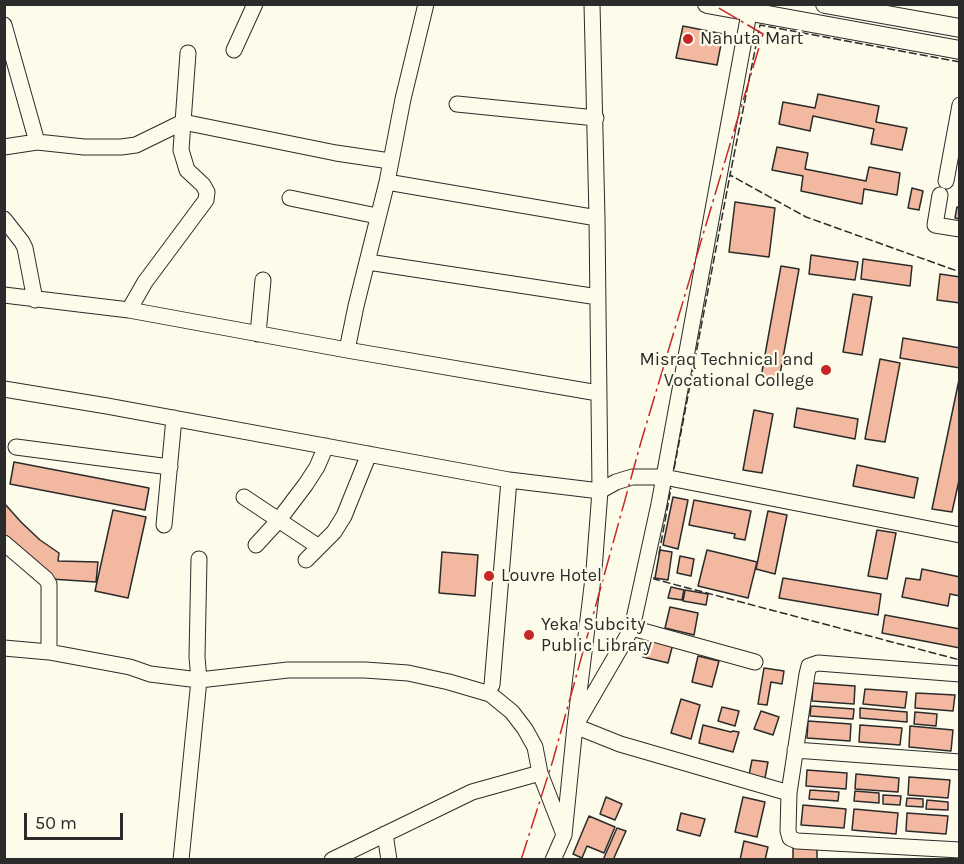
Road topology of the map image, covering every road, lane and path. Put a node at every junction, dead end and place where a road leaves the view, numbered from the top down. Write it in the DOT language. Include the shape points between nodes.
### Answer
graph roads {
  1 [pos="255,4"];
  2 [pos="426,4"];
  3 [pos="592,4"];
  4 [pos="707,4"];
  5 [pos="825,4"];
  6 [pos="879,9"];
  7 [pos="749,13"];
  8 [pos="4,25"];
  9 [pos="951,26"];
  10 [pos="936,46"];
  11 [pos="234,50"];
  12 [pos="960,50"];
  13 [pos="188,53"];
  14 [pos="457,104"];
  15 [pos="960,105"];
  16 [pos="596,118"];
  17 [pos="183,122"];
  18 [pos="957,135"];
  19 [pos="37,142"];
  20 [pos="4,147"];
  21 [pos="390,161"];
  22 [pos="387,182"];
  23 [pos="290,198"];
  24 [pos="378,216"];
  25 [pos="597,218"];
  26 [pos="4,219"];
  27 [pos="960,229"];
  28 [pos="368,262"];
  29 [pos="263,280"];
  30 [pos="4,295"];
  31 [pos="598,297"];
  32 [pos="35,300"];
  33 [pos="129,310"];
  34 [pos="258,334"];
  35 [pos="347,350"];
  36 [pos="4,389"];
  37 [pos="598,393"];
  38 [pos="174,418"];
  39 [pos="326,446"];
  40 [pos="16,447"];
  41 [pos="369,454"];
  42 [pos="170,467"];
  43 [pos="664,477"];
  44 [pos="509,480"];
  45 [pos="600,491"];
  46 [pos="244,497"];
  47 [pos="278,521"];
  48 [pos="164,525"];
  49 [pos="960,535"];
  50 [pos="4,543"];
  51 [pos="256,545"];
  52 [pos="319,547"];
  53 [pos="199,559"];
  54 [pos="306,560"];
  55 [pos="632,628"];
  56 [pos="4,648"];
  57 [pos="49,652"];
  58 [pos="755,662"];
  59 [pos="960,674"];
  60 [pos="199,680"];
  61 [pos="492,685"];
  62 [pos="575,726"];
  63 [pos="795,750"];
  64 [pos="960,762"];
  65 [pos="540,773"];
  66 [pos="789,793"];
  67 [pos="385,834"];
  68 [pos="564,835"];
  69 [pos="960,850"];
  70 [pos="560,857"];
  71 [pos="181,860"];
  72 [pos="332,860"];
  73 [pos="389,860"];
  1 -- 11 [label="street"];
  2 -- 21 [label="street"];
  3 -- 16 [label="street"];
  4 -- 7 [label="main road"];
  5 -- 6 [label="main road"];
  6 -- 9 [label="main road"];
  7 -- 10 [label="main road"];
  7 -- 43 [label="street"];
  8 -- 19 [label="street"];
  9 -- 10 [label="main road"];
  10 -- 12 [label="main road"];
  13 -- 17 [label="street"];
  14 -- 16 [label="street"];
  15 -- 18 [label="street"];
  16 -- 25 [label="street"];
  17 -- 19 [label="street" via="136,145 84,147"];
  17 -- 21 [label="street"];
  17 -- 33 [label="street" via="181,150 187,170 207,192 206,200"];
  18 -- 27 [label="street" via="935,225"];
  19 -- 20 [label="street"];
  21 -- 22 [label="street"];
  22 -- 24 [label="street"];
  22 -- 25 [label="street"];
  23 -- 24 [label="street"];
  24 -- 28 [label="street"];
  25 -- 31 [label="street"];
  26 -- 32 [label="street" via="22,242"];
  28 -- 31 [label="street"];
  28 -- 35 [label="street"];
  29 -- 34 [label="street"];
  30 -- 32 [label="street"];
  31 -- 37 [label="street"];
  32 -- 33 [label="street"];
  33 -- 34 [label="street"];
  34 -- 35 [label="street"];
  35 -- 37 [label="street"];
  36 -- 38 [label="street"];
  37 -- 45 [label="street"];
  38 -- 39 [label="street"];
  38 -- 42 [label="street"];
  39 -- 41 [label="street"];
  39 -- 47 [label="street" via="317,467"];
  40 -- 42 [label="street"];
  41 -- 44 [label="street"];
  41 -- 52 [label="street" via="344,516"];
  42 -- 48 [label="street"];
  43 -- 45 [label="street" via="632,477"];
  43 -- 49 [label="street"];
  43 -- 55 [label="street"];
  44 -- 45 [label="street"];
  44 -- 61 [label="street"];
  45 -- 62 [label="street"];
  46 -- 47 [label="street"];
  47 -- 51 [label="street"];
  47 -- 52 [label="street"];
  50 -- 57 [label="street" via="49,584"];
  52 -- 54 [label="street"];
  53 -- 60 [label="street"];
  55 -- 58 [label="street"];
  55 -- 62 [label="street"];
  56 -- 57 [label="street"];
  57 -- 60 [label="street" via="123,665 150,674"];
  59 -- 63 [label="street" via="818,663 809,666"];
  60 -- 65 [label="street" via="288,670 365,670 408,673 449,682 490,694 512,712 535,747"];
  60 -- 71 [label="street"];
  62 -- 66 [label="street" via="620,744"];
  62 -- 68 [label="street"];
  63 -- 64 [label="street"];
  63 -- 66 [label="street"];
  65 -- 67 [label="street" via="472,792"];
  65 -- 68 [label="street"];
  66 -- 69 [label="street" via="788,831 790,838 797,841"];
  67 -- 72 [label="street"];
  67 -- 73 [label="street"];
  68 -- 70 [label="street"];
}
